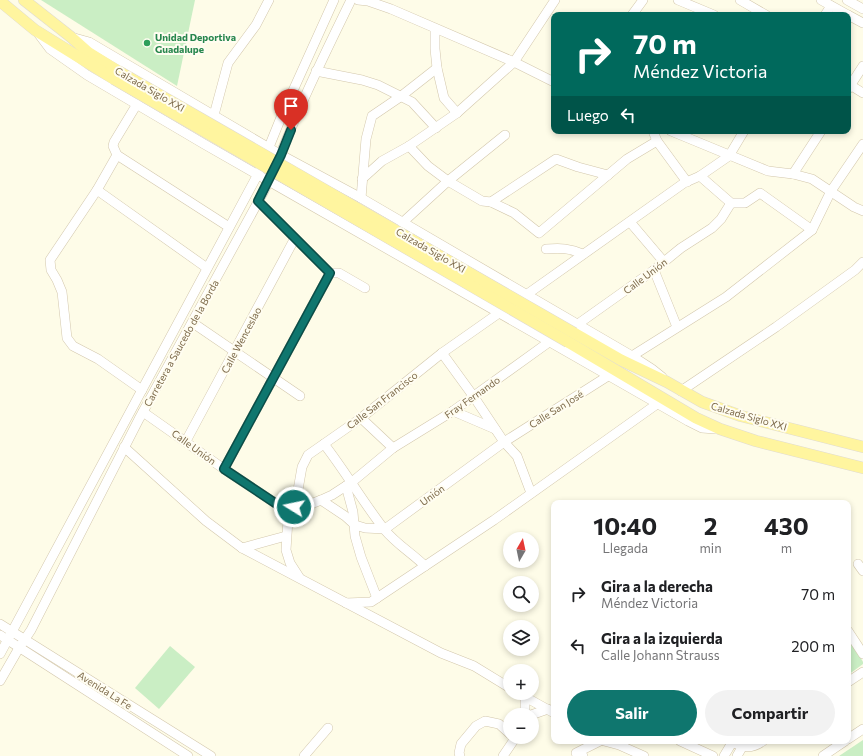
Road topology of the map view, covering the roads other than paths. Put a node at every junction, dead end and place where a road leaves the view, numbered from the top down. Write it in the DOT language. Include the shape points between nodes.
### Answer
graph roads {
  1 [pos="24,0"];
  2 [pos="269,0"];
  3 [pos="334,0"];
  4 [pos="351,0"];
  5 [pos="358,0"];
  6 [pos="555,0"];
  7 [pos="643,0"];
  8 [pos="678,0"];
  9 [pos="740,0"];
  10 [pos="821,0"];
  11 [pos="847,0"];
  12 [pos="0,2"];
  13 [pos="831,6"];
  14 [pos="863,9"];
  15 [pos="634,12"];
  16 [pos="707,12"];
  17 [pos="761,12"];
  18 [pos="827,12"];
  19 [pos="842,12"];
  20 [pos="851,17"];
  21 [pos="863,23"];
  22 [pos="435,29"];
  23 [pos="35,30"];
  24 [pos="71,37"];
  25 [pos="514,62"];
  26 [pos="863,66"];
  27 [pos="437,68"];
  28 [pos="316,71"];
  29 [pos="116,75"];
  30 [pos="551,80"];
  31 [pos="851,84"];
  32 [pos="851,88"];
  33 [pos="863,94"];
  34 [pos="400,97"];
  35 [pos="137,104"];
  36 [pos="457,113"];
  37 [pos="214,115"];
  38 [pos="436,128"];
  39 [pos="240,132"];
  40 [pos="654,134"];
  41 [pos="678,134"];
  42 [pos="741,134"];
  43 [pos="819,134"];
  44 [pos="505,135"];
  45 [pos="657,141"];
  46 [pos="863,144"];
  47 [pos="409,146"];
  48 [pos="269,148"];
  49 [pos="223,154"];
  50 [pos="117,155"];
  51 [pos="281,155"];
  52 [pos="729,156"];
  53 [pos="302,167"];
  54 [pos="258,174"];
  55 [pos="793,174"];
  56 [pos="608,175"];
  57 [pos="700,176"];
  58 [pos="362,179"];
  59 [pos="269,180"];
  60 [pos="448,180"];
  61 [pos="687,182"];
  62 [pos="97,190"];
  63 [pos="831,191"];
  64 [pos="292,194"];
  65 [pos="361,198"];
  66 [pos="258,201"];
  67 [pos="491,202"];
  68 [pos="731,203"];
  69 [pos="863,211"];
  70 [pos="630,222"];
  71 [pos="402,223"];
  72 [pos="229,227"];
  73 [pos="812,230"];
  74 [pos="295,238"];
  75 [pos="546,249"];
  76 [pos="583,254"];
  77 [pos="664,262"];
  78 [pos="863,262"];
  79 [pos="207,268"];
  80 [pos="654,270"];
  81 [pos="330,273"];
  82 [pos="365,288"];
  83 [pos="526,294"];
  84 [pos="500,313"];
  85 [pos="193,323"];
  86 [pos="677,327"];
  87 [pos="573,333"];
  88 [pos="549,342"];
  89 [pos="235,351"];
  90 [pos="442,352"];
  91 [pos="632,356"];
  92 [pos="608,376"];
  93 [pos="273,378"];
  94 [pos="668,382"];
  95 [pos="142,390"];
  96 [pos="681,391"];
  97 [pos="300,396"];
  98 [pos="474,397"];
  99 [pos="657,404"];
  100 [pos="453,411"];
  101 [pos="143,412"];
  102 [pos="361,418"];
  103 [pos="495,429"];
  104 [pos="720,429"];
  105 [pos="186,441"];
  106 [pos="504,442"];
  107 [pos="324,444"];
  108 [pos="863,447"];
  109 [pos="124,448"];
  110 [pos="393,448"];
  111 [pos="863,468"];
  112 [pos="224,469"];
  113 [pos="349,484"];
  114 [pos="531,493"];
  115 [pos="321,500"];
  116 [pos="281,507"];
  117 [pos="294,507"];
  118 [pos="355,525"];
  119 [pos="385,529"];
  120 [pos="286,536"];
  121 [pos="242,548"];
  122 [pos="425,566"];
  123 [pos="299,578"];
  124 [pos="377,598"];
  125 [pos="346,603"];
  126 [pos="0,624"];
  127 [pos="12,631"];
  128 [pos="851,636"];
  129 [pos="4,638"];
  130 [pos="25,639"];
  131 [pos="19,648"];
  132 [pos="0,654"];
  133 [pos="863,654"];
  134 [pos="863,672"];
  135 [pos="851,680"];
  136 [pos="0,681"];
  137 [pos="503,684"];
  138 [pos="531,700"];
  139 [pos="551,711"];
  140 [pos="539,713"];
  141 [pos="503,727"];
  142 [pos="328,728"];
  143 [pos="863,729"];
  144 [pos="851,737"];
  145 [pos="510,744"];
  146 [pos="595,744"];
  147 [pos="610,744"];
  148 [pos="687,744"];
  149 [pos="731,744"];
  150 [pos="744,744"];
  151 [pos="758,744"];
  152 [pos="841,744"];
  153 [pos="632,754"];
  154 [pos="576,755"];
  155 [pos="188,756"];
  156 [pos="211,756"];
  157 [pos="304,756"];
  158 [pos="460,756"];
  159 [pos="503,756"];
  160 [pos="644,756"];
  161 [pos="713,756"];
  162 [pos="724,756"];
  163 [pos="737,756"];
  164 [pos="823,756"];
  1 -- 24 [label="main road, Calzada Siglo XXI"];
  2 -- 37 [label="street" via="256,25 228,63"];
  3 -- 48 [label="street, Carretera a Saucedo de la Borda"];
  4 -- 28 [label="street, Carretera a Saucedo de la Borda"];
  5 -- 22 [label="street" via="391,9"];
  6 -- 25 [label="street"];
  7 -- 15 [label="street"];
  8 -- 16 [label="street"];
  9 -- 17 [label="street"];
  10 -- 13 [label="street"];
  11 -- 14 [label="street"];
  12 -- 23 [label="main road, Calzada Siglo XXI"];
  13 -- 18 [label="street"];
  13 -- 19 [label="street"];
  20 -- 21 [label="street"];
  22 -- 25 [label="street"];
  22 -- 27 [label="street"];
  23 -- 29 [label="main road, Calzada Siglo XXI"];
  23 -- 35 [label="street, Calzada Siglo XXI" via="50,48 71,64"];
  24 -- 29 [label="main road, Calzada Siglo XXI"];
  24 -- 37 [label="street" via="89,42"];
  25 -- 30 [label="street"];
  25 -- 36 [label="street"];
  26 -- 31 [label="street"];
  27 -- 34 [label="street"];
  27 -- 36 [label="street" via="444,98"];
  28 -- 34 [label="street" via="362,80"];
  28 -- 51 [label="street, Carretera a Saucedo de la Borda"];
  29 -- 87 [label="main road, Calzada Siglo XXI, bridge"];
  29 -- 87 [label="main road, Calzada Siglo XXI, bridge" via="257,161"];
  32 -- 33 [label="street"];
  34 -- 38 [label="street" via="412,102"];
  34 -- 58 [label="street" via="372,116 366,140"];
  35 -- 49 [label="street, Calzada Siglo XXI"];
  35 -- 50 [label="street" via="114,142"];
  36 -- 38 [label="street"];
  37 -- 39 [label="street"];
  38 -- 47 [label="street"];
  39 -- 48 [label="street"];
  39 -- 49 [label="street" via="240,139 236,145 231,151"];
  40 -- 45 [label="street"];
  41 -- 52 [label="street"];
  42 -- 52 [label="street"];
  43 -- 55 [label="street"];
  44 -- 60 [label="street"];
  45 -- 56 [label="street" via="627,159"];
  45 -- 61 [label="street"];
  46 -- 63 [label="street"];
  47 -- 58 [label="street" via="382,161"];
  47 -- 60 [label="street" via="428,166"];
  48 -- 51 [label="street"];
  48 -- 54 [label="street, Carretera a Saucedo de la Borda"];
  49 -- 54 [label="street, Calzada Siglo XXI"];
  50 -- 62 [label="street"];
  50 -- 72 [label="street"];
  51 -- 53 [label="street"];
  51 -- 59 [label="street, Carretera a Saucedo de la Borda"];
  52 -- 55 [label="street" via="768,171"];
  52 -- 57 [label="street"];
  53 -- 64 [label="street" via="291,180"];
  53 -- 65 [label="street"];
  54 -- 59 [label="street, Calzada Siglo XXI"];
  54 -- 72 [label="street, Carretera a Saucedo de la Borda"];
  55 -- 63 [label="street" via="812,179"];
  56 -- 67 [label="street" via="556,159"];
  56 -- 67 [label="street" via="539,233 514,213"];
  57 -- 61 [label="street"];
  57 -- 68 [label="street"];
  58 -- 65 [label="street"];
  59 -- 64 [label="street, Calzada Siglo XXI"];
  59 -- 66 [label="street, Carretera a Saucedo de la Borda"];
  60 -- 67 [label="street" via="482,201"];
  60 -- 71 [label="street"];
  61 -- 70 [label="street"];
  62 -- 79 [label="street"];
  62 -- 95 [label="street" via="50,260 51,270 62,292 67,338 73,346 98,359"];
  63 -- 69 [label="street"];
  63 -- 73 [label="street"];
  64 -- 84 [label="street, Calzada Siglo XXI"];
  65 -- 71 [label="street"];
  66 -- 74 [label="street"];
  66 -- 85 [label="street, Carretera a Saucedo de la Borda"];
  68 -- 73 [label="street" via="746,203 760,193"];
  68 -- 77 [label="street, Calle Unión" via="712,228"];
  70 -- 76 [label="street"];
  70 -- 77 [label="street"];
  71 -- 83 [label="street"];
  72 -- 79 [label="street, Carretera a Saucedo de la Borda"];
  73 -- 86 [label="street" via="726,297"];
  74 -- 81 [label="street"];
  74 -- 89 [label="street, Calle Wenceslao"];
  75 -- 76 [label="street" via="571,249"];
  76 -- 83 [label="street"];
  77 -- 80 [label="street, Calle Unión"];
  78 -- 96 [label="street" via="776,327"];
  79 -- 95 [label="street, Carretera a Saucedo de la Borda"];
  80 -- 86 [label="street"];
  80 -- 87 [label="street, Calle Unión"];
  81 -- 82 [label="street" via="339,273"];
  81 -- 93 [label="street"];
  83 -- 87 [label="street"];
  84 -- 88 [label="street, Calzada Siglo XXI"];
  84 -- 90 [label="street, Calle San Francisco"];
  85 -- 89 [label="street"];
  85 -- 101 [label="street, Carretera a Saucedo de la Borda"];
  86 -- 91 [label="street"];
  87 -- 91 [label="street"];
  87 -- 94 [label="main road, Calzada Siglo XXI"];
  87 -- 104 [label="main road, Calzada Siglo XXI" via="696,418"];
  88 -- 92 [label="street, Calzada Siglo XXI"];
  88 -- 98 [label="street, Fray Fernando"];
  89 -- 93 [label="street"];
  89 -- 105 [label="street, Calle Wenceslao"];
  90 -- 98 [label="street"];
  90 -- 102 [label="street, Calle San Francisco"];
  91 -- 94 [label="street"];
  92 -- 99 [label="street, Calzada Siglo XXI"];
  92 -- 106 [label="street, Calle San José"];
  93 -- 97 [label="street"];
  93 -- 112 [label="street"];
  94 -- 96 [label="main road, Calzada Siglo XXI"];
  95 -- 127 [label="street, Carretera a Saucedo de la Borda"];
  96 -- 108 [label="main road, Calzada Siglo XXI" via="702,402 741,416"];
  98 -- 100 [label="street, Fray Fernando"];
  98 -- 103 [label="street"];
  99 -- 104 [label="street, Calzada Siglo XXI" via="702,428"];
  99 -- 114 [label="street"];
  100 -- 103 [label="street"];
  100 -- 110 [label="street, Fray Fernando"];
  101 -- 105 [label="street, Calle Unión"];
  101 -- 109 [label="street, Carretera a Saucedo de la Borda"];
  102 -- 107 [label="street, Calle San Francisco"];
  102 -- 110 [label="street"];
  103 -- 106 [label="street"];
  104 -- 111 [label="main road, Calzada Siglo XXI"];
  105 -- 112 [label="street, Calle Unión"];
  106 -- 114 [label="street" via="517,456"];
  106 -- 119 [label="street, Unión"];
  107 -- 113 [label="street"];
  107 -- 117 [label="street, Calle San Francisco" via="308,455 302,467"];
  109 -- 121 [label="street" via="206,521"];
  109 -- 130 [label="street, Carretera a Saucedo de la Borda"];
  110 -- 113 [label="street, Fray Fernando"];
  112 -- 116 [label="street, Calle Unión"];
  113 -- 115 [label="street, Fray Fernando"];
  113 -- 118 [label="street"];
  113 -- 119 [label="street"];
  114 -- 122 [label="street"];
  115 -- 117 [label="street, Fray Fernando" via="306,506"];
  115 -- 118 [label="street"];
  116 -- 117 [label="street, Fray Fernando"];
  116 -- 120 [label="street" via="288,520"];
  118 -- 119 [label="street"];
  118 -- 124 [label="street" via="354,536"];
  119 -- 122 [label="street"];
  120 -- 121 [label="street"];
  120 -- 123 [label="street" via="286,550 290,563"];
  121 -- 123 [label="street"];
  122 -- 124 [label="street"];
  123 -- 125 [label="street"];
  124 -- 125 [label="street" via="371,602"];
  125 -- 137 [label="street" via="441,653 474,666"];
  126 -- 127 [label="street, Avenida La Fe"];
  127 -- 129 [label="street, Carretera a Saucedo de la Borda"];
  127 -- 130 [label="street, Avenida La Fe"];
  128 -- 133 [label="street"];
  129 -- 131 [label="street, Avenida La Fe"];
  129 -- 132 [label="street, Carretera a Saucedo de la Borda"];
  130 -- 131 [label="street, Carretera a Saucedo de la Borda"];
  130 -- 156 [label="street, Avenida La Fe"];
  131 -- 136 [label="street, Carretera a Saucedo de la Borda"];
  131 -- 155 [label="street, Avenida La Fe"];
  134 -- 135 [label="street"];
  138 -- 139 [label="street"];
  139 -- 140 [label="street"];
  141 -- 158 [label="street" via="485,721 476,726 461,744"];
  142 -- 157 [label="street"];
  143 -- 144 [label="street"];
  145 -- 159 [label="street"];
  146 -- 154 [label="street"];
  147 -- 153 [label="street"];
  148 -- 161 [label="street"];
  149 -- 162 [label="street"];
  150 -- 151 [label="street" via="751,747"];
  150 -- 163 [label="street"];
  152 -- 164 [label="street"];
  153 -- 160 [label="street"];
}
